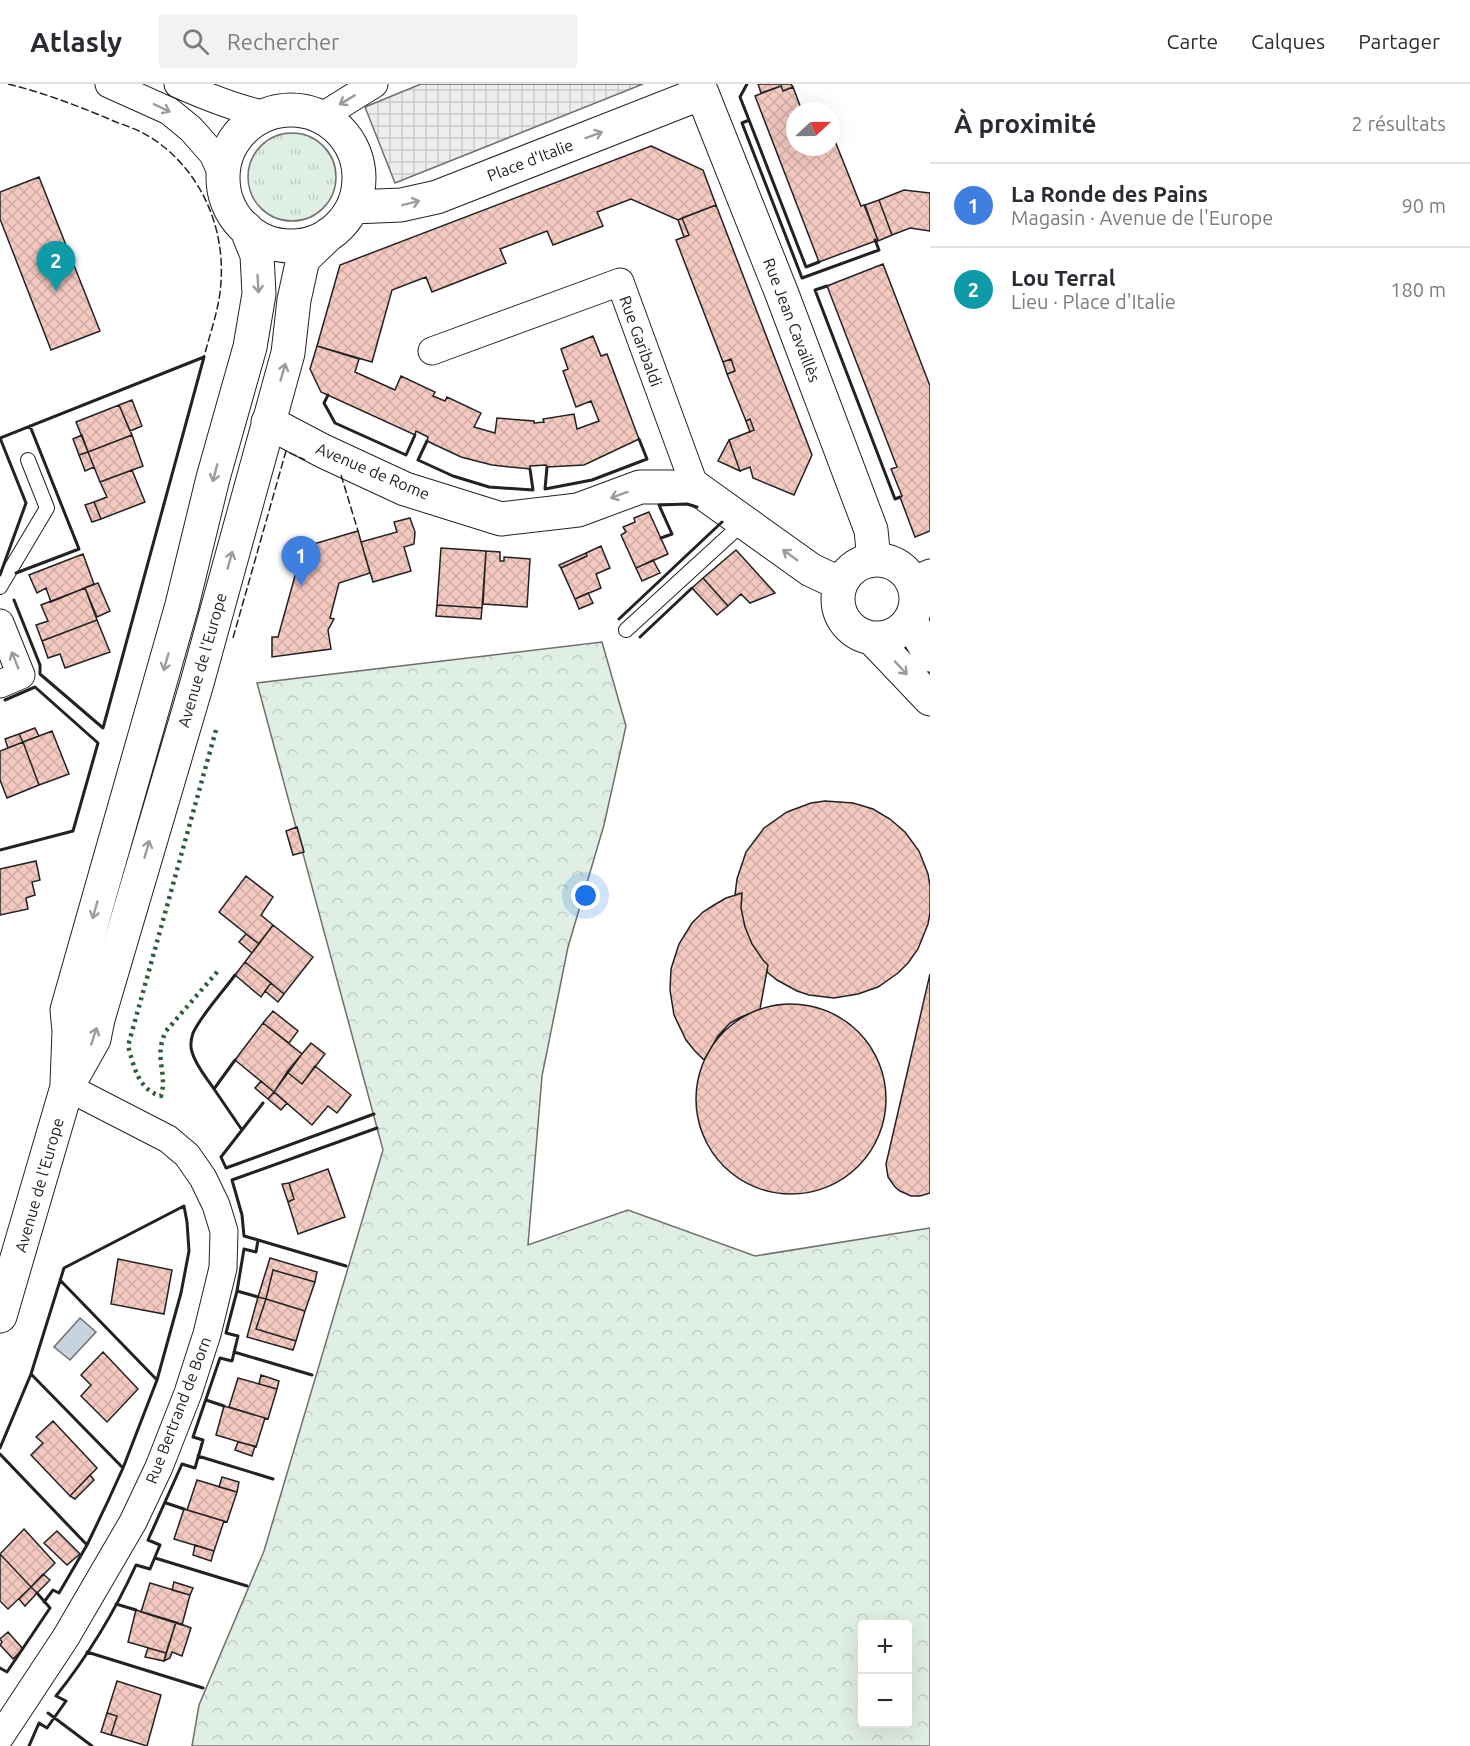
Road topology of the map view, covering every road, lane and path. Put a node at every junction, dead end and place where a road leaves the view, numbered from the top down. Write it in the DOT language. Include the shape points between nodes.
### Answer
graph roads {
  1 [pos="109,84"];
  2 [pos="178,84"];
  3 [pos="374,84"];
  4 [pos="700,88"];
  5 [pos="266,115"];
  6 [pos="321,117"];
  7 [pos="224,178"];
  8 [pos="353,207"];
  9 [pos="246,228"];
  10 [pos="329,234"];
  11 [pos="432,351"];
  12 [pos="268,422"];
  13 [pos="28,460"];
  14 [pos="695,487"];
  15 [pos="744,522"];
  16 [pos="874,560"];
  17 [pos="921,577"];
  18 [pos="841,584"];
  19 [pos="0,587"];
  20 [pos="910,620"];
  21 [pos="0,623"];
  22 [pos="626,630"];
  23 [pos="872,638"];
  24 [pos="930,655"];
  25 [pos="0,684"];
  26 [pos="930,699"];
  27 [pos="67,1087"];
  28 [pos="0,1316"];
  29 [pos="0,1737"];
  1 -- 7 [label="street, one-way" via="169,111 213,154"];
  2 -- 5 [label="street" via="216,101"];
  3 -- 6 [label="street, one-way"];
  8 -- 4 [label="main road, Place d'Italie, one-way" via="401,205 437,197"];
  4 -- 16 [label="main road, Rue Jean Cavaillès" via="783,294 871,530"];
  5 -- 6 [label="main road" via="296,110"];
  5 -- 7 [label="main road" via="240,134 225,163"];
  6 -- 8 [label="main road" via="348,141 357,159 358,193"];
  7 -- 9 [label="main road" via="230,207"];
  8 -- 10 [label="main road"];
  9 -- 10 [label="main road" via="285,246 315,242"];
  9 -- 27 [label="main road, Avenue de l'Europe, one-way" via="257,255 259,294 250,347 183,605 67,1010"];
  12 -- 10 [label="main road, Avenue de l'Europe, one-way" via="288,353 303,259"];
  11 -- 14 [label="street, Rue Garibaldi" via="620,282"];
  14 -- 12 [label="main road, Avenue de Rome, one-way" via="640,488 578,510 501,519 405,489"];
  27 -- 12 [label="main road, Avenue de l'Europe, one-way" via="94,1039"];
  13 -- 19 [label="lane" via="47,508"];
  14 -- 15 [label="main road"];
  18 -- 15 [label="main road, one-way" via="811,570"];
  15 -- 22 [label="lane"];
  16 -- 17 [label="main road" via="886,560"];
  16 -- 18 [label="main road" via="854,567"];
  17 -- 20 [label="main road"];
  18 -- 23 [label="main road" via="838,596 844,620 852,629"];
  20 -- 23 [label="main road" via="894,634"];
  20 -- 24 [label="main road"];
  25 -- 21 [label="street, one-way" via="21,675"];
  23 -- 26 [label="main road, one-way"];
  27 -- 28 [label="main road, Avenue de l'Europe"];
  27 -- 29 [label="street, Rue Bertrand de Born" via="168,1139 187,1155 216,1205 224,1231 223,1268 188,1394 133,1522 66,1637"];
}
